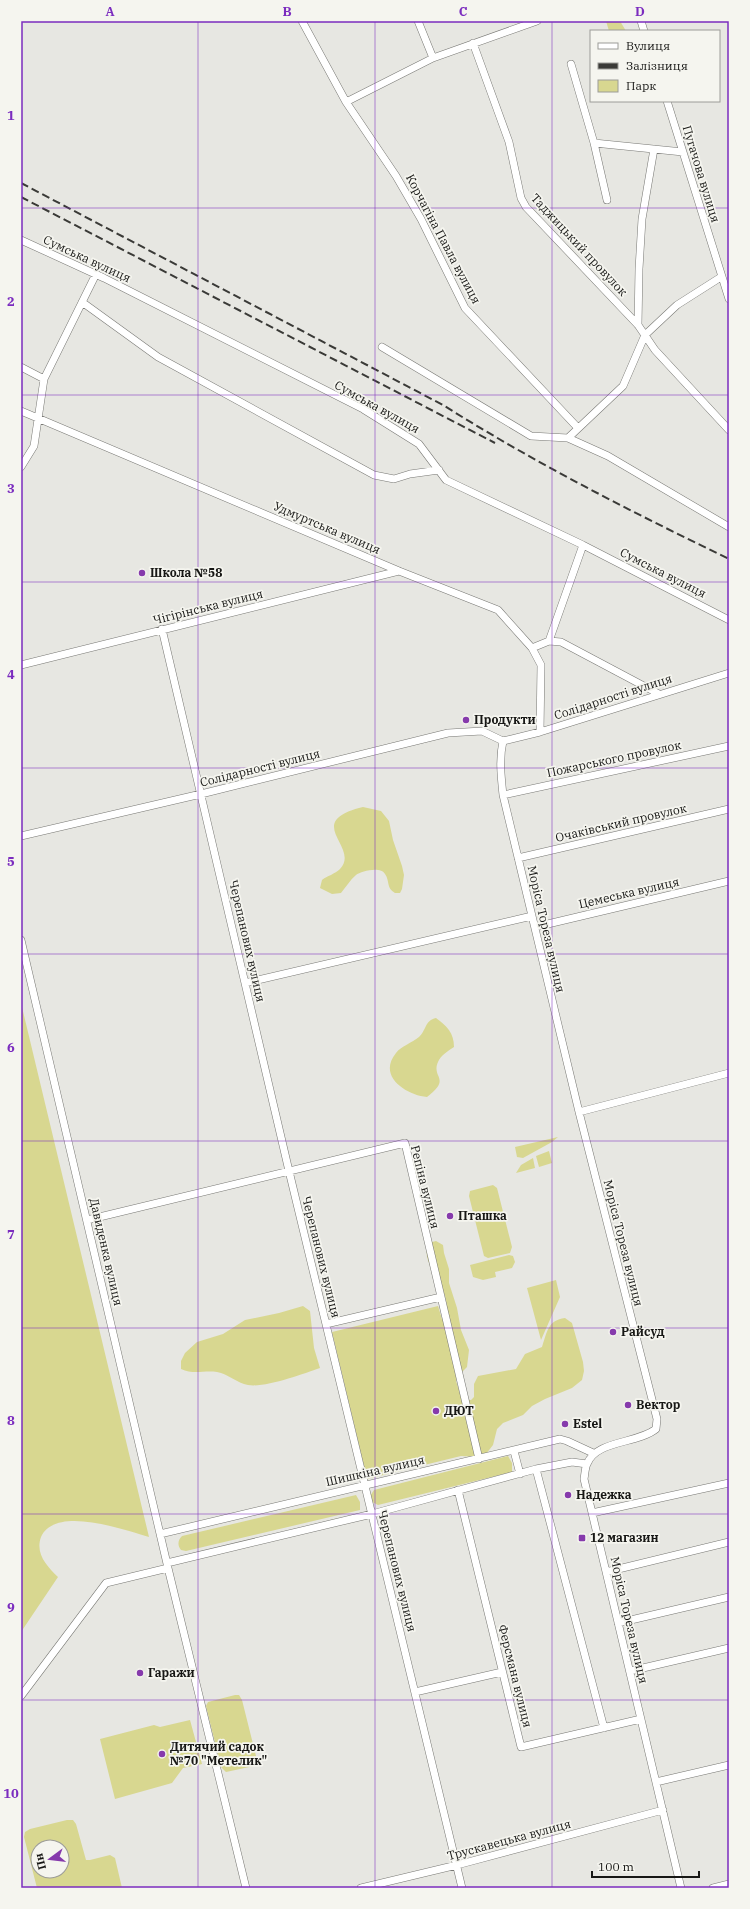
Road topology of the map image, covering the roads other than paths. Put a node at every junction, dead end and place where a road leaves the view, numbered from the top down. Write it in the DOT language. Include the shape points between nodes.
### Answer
graph roads {
  1 [pos="302,21"];
  2 [pos="418,21"];
  3 [pos="537,21"];
  4 [pos="473,43"];
  5 [pos="433,58"];
  6 [pos="571,64"];
  7 [pos="346,102"];
  8 [pos="667,102"];
  9 [pos="594,143"];
  10 [pos="654,149"];
  11 [pos="683,152"];
  12 [pos="607,200"];
  13 [pos="21,240"];
  14 [pos="96,274"];
  15 [pos="722,277"];
  16 [pos="729,299"];
  17 [pos="82,302"];
  18 [pos="638,325"];
  19 [pos="645,335"];
  20 [pos="382,346"];
  21 [pos="21,367"];
  22 [pos="44,379"];
  23 [pos="21,411"];
  24 [pos="39,418"];
  25 [pos="578,428"];
  26 [pos="729,430"];
  27 [pos="568,438"];
  28 [pos="21,467"];
  29 [pos="439,470"];
  30 [pos="729,527"];
  31 [pos="583,545"];
  32 [pos="400,571"];
  33 [pos="729,620"];
  34 [pos="162,630"];
  35 [pos="549,641"];
  36 [pos="532,648"];
  37 [pos="21,665"];
  38 [pos="729,673"];
  39 [pos="659,694"];
  40 [pos="540,732"];
  41 [pos="502,740"];
  42 [pos="729,746"];
  43 [pos="201,794"];
  44 [pos="503,795"];
  45 [pos="729,809"];
  46 [pos="21,836"];
  47 [pos="518,858"];
  48 [pos="729,881"];
  49 [pos="532,916"];
  50 [pos="535,927"];
  51 [pos="21,940"];
  52 [pos="245,984"];
  53 [pos="729,1073"];
  54 [pos="579,1112"];
  55 [pos="289,1171"];
  56 [pos="87,1220"];
  57 [pos="441,1297"];
  58 [pos="326,1324"];
  59 [pos="514,1451"];
  60 [pos="593,1453"];
  61 [pos="479,1459"];
  62 [pos="587,1464"];
  63 [pos="536,1469"];
  64 [pos="520,1474"];
  65 [pos="729,1483"];
  66 [pos="365,1485"];
  67 [pos="458,1490"];
  68 [pos="592,1513"];
  69 [pos="372,1514"];
  70 [pos="160,1534"];
  71 [pos="729,1542"];
  72 [pos="168,1566"];
  73 [pos="606,1572"];
  74 [pos="729,1597"];
  75 [pos="618,1623"];
  76 [pos="729,1648"];
  77 [pos="630,1671"];
  78 [pos="502,1672"];
  79 [pos="415,1692"];
  80 [pos="21,1696"];
  81 [pos="641,1719"];
  82 [pos="604,1728"];
  83 [pos="729,1765"];
  84 [pos="656,1782"];
  85 [pos="663,1810"];
  86 [pos="457,1865"];
  87 [pos="729,1884"];
  88 [pos="246,1888"];
  89 [pos="361,1888"];
  90 [pos="462,1888"];
  91 [pos="681,1888"];
  92 [pos="713,1888"];
  1 -- 7 [label="street, Корчагіна Павла вулиця"];
  2 -- 5 [label="street"];
  3 -- 4 [label="street"];
  4 -- 5 [label="street"];
  4 -- 18 [label="street, Таджицький провулок" via="509,142 521,198 526,207"];
  5 -- 7 [label="street"];
  6 -- 9 [label="street"];
  7 -- 25 [label="street, Корчагіна Павла вулиця" via="421,218 465,308"];
  8 -- 11 [label="street, Пугачова вулиця"];
  9 -- 10 [label="street"];
  9 -- 12 [label="street"];
  10 -- 11 [label="street"];
  10 -- 18 [label="street" via="642,219"];
  11 -- 15 [label="street, Пугачова вулиця"];
  13 -- 14 [label="street, Сумська вулиця"];
  14 -- 17 [label="street"];
  14 -- 29 [label="street, Сумська вулиця" via="363,410 419,444"];
  15 -- 16 [label="street, Пугачова вулиця"];
  15 -- 19 [label="street" via="677,306"];
  17 -- 22 [label="street"];
  17 -- 29 [label="street" via="158,357 374,475 394,479"];
  18 -- 19 [label="street, Таджицький провулок"];
  19 -- 25 [label="street" via="623,386"];
  19 -- 26 [label="street, Таджицький провулок" via="655,350"];
  20 -- 27 [label="street" via="531,436"];
  21 -- 22 [label="street"];
  22 -- 24 [label="street"];
  23 -- 24 [label="street, Удмуртська вулиця"];
  24 -- 28 [label="street" via="34,446"];
  24 -- 32 [label="street, Удмуртська вулиця"];
  25 -- 27 [label="street"];
  27 -- 30 [label="street" via="608,456"];
  29 -- 31 [label="street, Сумська вулиця" via="446,480"];
  31 -- 33 [label="street, Сумська вулиця"];
  31 -- 35 [label="street"];
  32 -- 34 [label="street, Чiгiрiнська вулиця"];
  32 -- 36 [label="street, Удмуртська вулиця" via="498,610"];
  34 -- 37 [label="street, Чiгiрiнська вулиця"];
  34 -- 43 [label="street, Черепанових вулиця"];
  35 -- 36 [label="street"];
  35 -- 39 [label="street" via="561,642"];
  36 -- 40 [label="street, Удмуртська вулиця" via="541,664"];
  38 -- 39 [label="street, Солідарності вулиця"];
  39 -- 40 [label="street, Солідарності вулиця"];
  40 -- 41 [label="street, Солідарності вулиця"];
  41 -- 43 [label="street, Солідарності вулиця" via="482,731 448,733"];
  41 -- 44 [label="street, Моріса Тореза вулиця" via="500,771"];
  42 -- 44 [label="street, Пожарського провулок"];
  43 -- 46 [label="street, Солідарності вулиця"];
  43 -- 52 [label="street, Черепанових вулиця"];
  44 -- 47 [label="street, Моріса Тореза вулиця"];
  45 -- 47 [label="street, Очакiвський провулок"];
  47 -- 49 [label="street, Моріса Тореза вулиця"];
  48 -- 50 [label="street, Цемеська вулиця"];
  49 -- 50 [label="street, Моріса Тореза вулиця"];
  49 -- 52 [label="street"];
  50 -- 54 [label="street, Моріса Тореза вулиця"];
  51 -- 56 [label="street, Давиденка вулиця"];
  52 -- 55 [label="street, Черепанових вулиця"];
  53 -- 54 [label="street"];
  54 -- 60 [label="street, Моріса Тореза вулиця" via="657,1419 656,1429 648,1435"];
  55 -- 56 [label="street, Репiна вулиця"];
  55 -- 57 [label="street, Репiна вулиця" via="405,1143"];
  55 -- 58 [label="street, Черепанових вулиця"];
  56 -- 70 [label="street, Давиденка вулиця"];
  57 -- 58 [label="street"];
  57 -- 61 [label="street, Репiна вулиця"];
  58 -- 66 [label="street, Черепанових вулиця"];
  59 -- 60 [label="street, Шишкiна вулиця" via="560,1440"];
  59 -- 61 [label="street, Шишкiна вулиця"];
  59 -- 64 [label="street"];
  60 -- 62 [label="street, Моріса Тореза вулиця"];
  61 -- 66 [label="street, Шишкiна вулиця"];
  62 -- 63 [label="street" via="572,1462"];
  62 -- 68 [label="street, Моріса Тореза вулиця" via="584,1479"];
  63 -- 64 [label="street"];
  63 -- 82 [label="street"];
  64 -- 67 [label="street"];
  65 -- 68 [label="street"];
  66 -- 69 [label="street, Черепанових вулиця"];
  66 -- 70 [label="street, Шишкiна вулиця"];
  67 -- 69 [label="street"];
  67 -- 78 [label="street, Ферсмана вулиця"];
  68 -- 73 [label="street, Моріса Тореза вулиця"];
  69 -- 72 [label="street"];
  69 -- 79 [label="street, Черепанових вулиця"];
  70 -- 72 [label="street, Давиденка вулиця"];
  71 -- 73 [label="street"];
  72 -- 80 [label="street" via="106,1583"];
  72 -- 88 [label="street, Давиденка вулиця"];
  73 -- 75 [label="street, Моріса Тореза вулиця"];
  74 -- 75 [label="street"];
  75 -- 77 [label="street, Моріса Тореза вулиця"];
  76 -- 77 [label="street"];
  77 -- 81 [label="street, Моріса Тореза вулиця"];
  78 -- 79 [label="street"];
  78 -- 82 [label="street, Ферсмана вулиця" via="521,1747"];
  79 -- 86 [label="street, Черепанових вулиця"];
  81 -- 82 [label="street, Ферсмана вулиця"];
  81 -- 84 [label="street, Моріса Тореза вулиця"];
  83 -- 84 [label="street"];
  84 -- 85 [label="street, Моріса Тореза вулиця"];
  85 -- 86 [label="street, Трускавецька вулиця"];
  85 -- 91 [label="street, Моріса Тореза вулиця"];
  86 -- 89 [label="street, Трускавецька вулиця"];
  86 -- 90 [label="street, Черепанових вулиця"];
  87 -- 92 [label="street"];
}
